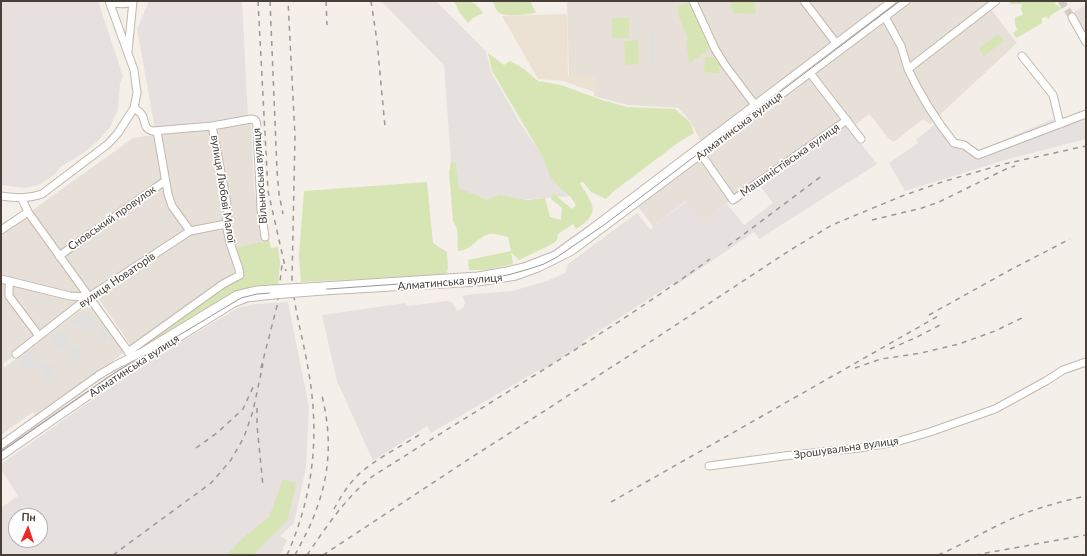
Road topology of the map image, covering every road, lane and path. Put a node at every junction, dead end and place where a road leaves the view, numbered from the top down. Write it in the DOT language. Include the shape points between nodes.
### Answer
graph roads {
  1 [pos="133,1"];
  2 [pos="694,1"];
  3 [pos="804,1"];
  4 [pos="892,1"];
  5 [pos="906,1"];
  6 [pos="996,1"];
  7 [pos="110,2"];
  8 [pos="884,17"];
  9 [pos="1072,17"];
  10 [pos="1086,42"];
  11 [pos="836,43"];
  12 [pos="128,53"];
  13 [pos="1022,56"];
  14 [pos="908,68"];
  15 [pos="810,73"];
  16 [pos="755,105"];
  17 [pos="134,108"];
  18 [pos="1086,114"];
  19 [pos="847,120"];
  20 [pos="1060,124"];
  21 [pos="212,126"];
  22 [pos="157,131"];
  23 [pos="861,139"];
  24 [pos="701,154"];
  25 [pos="166,181"];
  26 [pos="1,196"];
  27 [pos="22,199"];
  28 [pos="28,212"];
  29 [pos="226,224"];
  30 [pos="1,230"];
  31 [pos="190,231"];
  32 [pos="265,237"];
  33 [pos="59,256"];
  34 [pos="240,276"];
  35 [pos="1,279"];
  36 [pos="10,281"];
  37 [pos="323,288"];
  38 [pos="273,292"];
  39 [pos="89,297"];
  40 [pos="39,336"];
  41 [pos="16,354"];
  42 [pos="130,355"];
  43 [pos="1086,362"];
  44 [pos="137,364"];
  45 [pos="1,445"];
  46 [pos="1,456"];
  47 [pos="709,466"];
  1 -- 7 [label="street" via="121,4"];
  1 -- 12 [label="street"];
  2 -- 16 [label="street" via="718,53"];
  3 -- 11 [label="street"];
  4 -- 11 [label="street, Алматинська вулиця"];
  5 -- 8 [label="street, Алматинська вулиця"];
  6 -- 14 [label="street"];
  7 -- 12 [label="street"];
  8 -- 14 [label="street" via="901,46"];
  8 -- 15 [label="street, Алматинська вулиця"];
  9 -- 10 [label="street"];
  11 -- 16 [label="street, Алматинська вулиця"];
  12 -- 17 [label="street" via="134,70 137,93"];
  13 -- 20 [label="street" via="1052,95"];
  14 -- 20 [label="street" via="942,128 954,143 964,145 976,154"];
  15 -- 19 [label="street"];
  15 -- 24 [label="street, Алматинська вулиця"];
  16 -- 37 [label="street, Алматинська вулиця" via="559,253 507,271 478,276"];
  17 -- 22 [label="street" via="143,116 148,130"];
  17 -- 27 [label="street" via="108,144 42,194"];
  18 -- 20 [label="street"];
  19 -- 23 [label="street"];
  19 -- 24 [label="street, Машиністівська вулиця" via="733,200"];
  21 -- 22 [label="street"];
  21 -- 29 [label="street, вулиця Любові Малої" via="226,198"];
  21 -- 32 [label="street, Вільнюська вулиця" via="251,119 256,122"];
  22 -- 25 [label="street"];
  24 -- 37 [label="street, Алматинська вулиця" via="572,251 516,276 478,282"];
  25 -- 31 [label="street" via="172,206"];
  25 -- 33 [label="street, Сновський провулок"];
  26 -- 27 [label="street"];
  27 -- 28 [label="street"];
  28 -- 30 [label="street"];
  28 -- 33 [label="street"];
  29 -- 31 [label="street, вулиця Новаторів"];
  29 -- 34 [label="street, вулиця Любові Малої"];
  31 -- 39 [label="street, вулиця Новаторів"];
  33 -- 39 [label="street"];
  34 -- 42 [label="street, Алматинська вулиця" via="223,284"];
  35 -- 36 [label="street"];
  36 -- 39 [label="street" via="70,296"];
  36 -- 40 [label="street" via="9,296"];
  37 -- 38 [label="street, Алматинська вулиця, bridge"];
  38 -- 42 [label="street, Алматинська вулиця" via="257,290 236,295 142,352"];
  38 -- 44 [label="street, Алматинська вулиця" via="234,303"];
  39 -- 40 [label="street, вулиця Новаторів"];
  39 -- 42 [label="street"];
  40 -- 41 [label="street, вулиця Новаторів"];
  42 -- 44 [label="street"];
  42 -- 45 [label="street, Алматинська вулиця"];
  43 -- 47 [label="street, Зрошувальна вулиця" via="1063,370 995,409 896,442"];
  44 -- 46 [label="street, Алматинська вулиця"];
}
